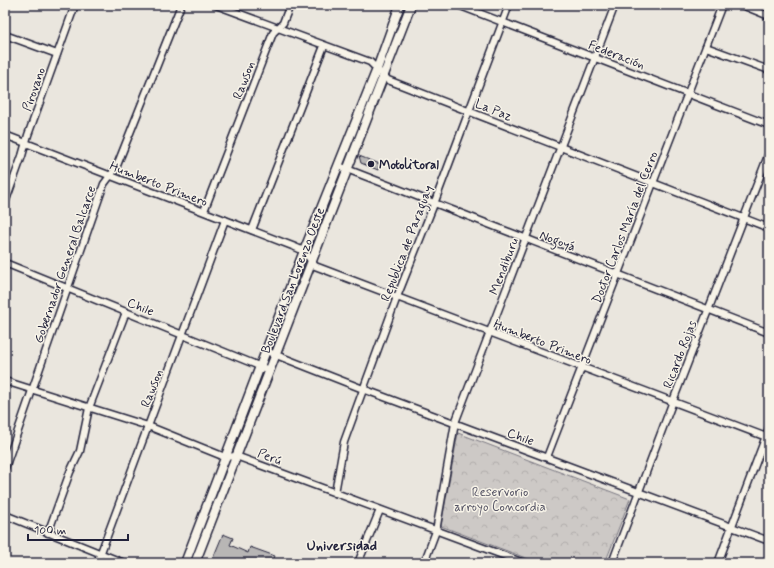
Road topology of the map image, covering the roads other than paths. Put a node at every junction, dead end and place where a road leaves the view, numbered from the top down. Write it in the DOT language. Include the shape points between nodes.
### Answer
graph roads {
  1 [pos="75,5"];
  2 [pos="181,5"];
  3 [pos="216,5"];
  4 [pos="290,5"];
  5 [pos="400,5"];
  6 [pos="411,5"];
  7 [pos="458,5"];
  8 [pos="509,5"];
  9 [pos="614,5"];
  10 [pos="722,5"];
  11 [pos="742,5"];
  12 [pos="769,16"];
  13 [pos="503,22"];
  14 [pos="277,28"];
  15 [pos="5,35"];
  16 [pos="324,46"];
  17 [pos="706,47"];
  18 [pos="57,54"];
  19 [pos="595,57"];
  20 [pos="377,69"];
  21 [pos="769,70"];
  22 [pos="384,77"];
  23 [pos="688,93"];
  24 [pos="469,111"];
  25 [pos="769,125"];
  26 [pos="5,135"];
  27 [pos="25,143"];
  28 [pos="561,147"];
  29 [pos="769,153"];
  30 [pos="339,166"];
  31 [pos="348,170"];
  32 [pos="110,176"];
  33 [pos="653,183"];
  34 [pos="5,203"];
  35 [pos="434,204"];
  36 [pos="204,212"];
  37 [pos="744,218"];
  38 [pos="225,220"];
  39 [pos="769,228"];
  40 [pos="252,230"];
  41 [pos="525,239"];
  42 [pos="304,251"];
  43 [pos="312,262"];
  44 [pos="5,263"];
  45 [pos="617,275"];
  46 [pos="67,288"];
  47 [pos="397,297"];
  48 [pos="708,310"];
  49 [pos="126,312"];
  50 [pos="489,332"];
  51 [pos="769,333"];
  52 [pos="182,334"];
  53 [pos="266,351"];
  54 [pos="275,355"];
  55 [pos="260,366"];
  56 [pos="582,367"];
  57 [pos="269,370"];
  58 [pos="5,382"];
  59 [pos="363,389"];
  60 [pos="32,390"];
  61 [pos="672,401"];
  62 [pos="89,408"];
  63 [pos="454,423"];
  64 [pos="148,426"];
  65 [pos="769,428"];
  66 [pos="767,437"];
  67 [pos="236,456"];
  68 [pos="225,457"];
  69 [pos="547,457"];
  70 [pos="5,468"];
  71 [pos="639,492"];
  72 [pos="335,493"];
  73 [pos="380,510"];
  74 [pos="5,515"];
  75 [pos="732,527"];
  76 [pos="436,531"];
  77 [pos="48,533"];
  78 [pos="769,541"];
  79 [pos="100,554"];
  80 [pos="521,562"];
  81 [pos="97,563"];
  82 [pos="124,563"];
  83 [pos="185,563"];
  84 [pos="195,563"];
  85 [pos="358,563"];
  86 [pos="424,563"];
  87 [pos="612,563"];
  88 [pos="718,563"];
  1 -- 18 [label="street, Pirovano"];
  2 -- 32 [label="street, Gobernador General Balcarce" via="116,168"];
  3 -- 14 [label="street, La Paz"];
  4 -- 14 [label="street, Rawson" via="283,23"];
  5 -- 20 [label="main road, Boulevard San Lorenzo Oeste"];
  6 -- 22 [label="main road, Boulevard San Lorenzo Oeste"];
  7 -- 13 [label="street, Federación"];
  8 -- 13 [label="street, Republica de Paraguay"];
  9 -- 19 [label="street, Mendiburu"];
  10 -- 17 [label="street, Doctor Carlos María del Cerro"];
  11 -- 12 [label="street"];
  13 -- 19 [label="street, Federación"];
  13 -- 24 [label="street, Republica de Paraguay"];
  14 -- 16 [label="street, La Paz"];
  14 -- 36 [label="street, Rawson"];
  15 -- 18 [label="street"];
  16 -- 20 [label="street, La Paz" via="370,62"];
  16 -- 40 [label="street"];
  17 -- 21 [label="street"];
  17 -- 23 [label="street, Doctor Carlos María del Cerro"];
  18 -- 27 [label="street, Pirovano"];
  19 -- 23 [label="street, Federación"];
  19 -- 28 [label="street, Mendiburu"];
  20 -- 22 [label="street, La Paz"];
  20 -- 30 [label="main road, Boulevard San Lorenzo Oeste"];
  22 -- 24 [label="street, La Paz"];
  22 -- 31 [label="main road, Boulevard San Lorenzo Oeste"];
  23 -- 25 [label="street, Federación"];
  23 -- 33 [label="street, Doctor Carlos María del Cerro"];
  24 -- 28 [label="street, La Paz"];
  24 -- 35 [label="street, Republica de Paraguay"];
  26 -- 27 [label="street, Humberto Primero"];
  27 -- 32 [label="street, Humberto Primero"];
  27 -- 34 [label="street, Pirovano"];
  28 -- 33 [label="street, La Paz"];
  28 -- 41 [label="street, Mendiburu"];
  29 -- 37 [label="street, Ricardo Rojas"];
  30 -- 31 [label="street, Nogoyá"];
  30 -- 42 [label="main road, Boulevard San Lorenzo Oeste"];
  31 -- 35 [label="street, Nogoyá"];
  31 -- 43 [label="main road, Boulevard San Lorenzo Oeste"];
  32 -- 36 [label="street, Humberto Primero"];
  32 -- 46 [label="street, Gobernador General Balcarce" via="104,184"];
  33 -- 37 [label="street, La Paz"];
  33 -- 45 [label="street, Doctor Carlos María del Cerro"];
  35 -- 41 [label="street, Nogoyá"];
  35 -- 47 [label="street, Republica de Paraguay"];
  36 -- 38 [label="street, Humberto Primero"];
  37 -- 39 [label="street, La Paz"];
  37 -- 48 [label="street, Ricardo Rojas"];
  38 -- 40 [label="street, Humberto Primero"];
  38 -- 52 [label="street, Rawson"];
  40 -- 42 [label="street, Humberto Primero"];
  41 -- 45 [label="street, Nogoyá"];
  41 -- 50 [label="street, Mendiburu"];
  42 -- 43 [label="street"];
  42 -- 53 [label="main road, Boulevard San Lorenzo Oeste"];
  43 -- 47 [label="street, Humberto Primero" via="315,266"];
  43 -- 54 [label="main road, Boulevard San Lorenzo Oeste"];
  44 -- 46 [label="street, Chile"];
  45 -- 48 [label="street, Nogoyá"];
  45 -- 56 [label="street, Doctor Carlos María del Cerro"];
  46 -- 49 [label="street, Chile"];
  46 -- 60 [label="street, Gobernador General Balcarce"];
  47 -- 50 [label="street, Humberto Primero"];
  47 -- 59 [label="street, Republica de Paraguay"];
  48 -- 51 [label="street, Nogoyá"];
  48 -- 61 [label="street, Ricardo Rojas"];
  49 -- 52 [label="street, Chile"];
  49 -- 62 [label="street"];
  50 -- 56 [label="street, Humberto Primero"];
  50 -- 63 [label="street, Mendiburu"];
  52 -- 55 [label="street, Chile"];
  52 -- 64 [label="street, Rawson"];
  53 -- 54 [label="street, Chile"];
  53 -- 55 [label="main road, Boulevard San Lorenzo Oeste"];
  54 -- 57 [label="main road, Boulevard San Lorenzo Oeste"];
  54 -- 59 [label="street, Chile"];
  55 -- 57 [label="street, Chile"];
  55 -- 68 [label="main road, Boulevard San Lorenzo Oeste"];
  56 -- 61 [label="street, Humberto Primero"];
  56 -- 69 [label="street, Doctor Carlos María del Cerro"];
  57 -- 67 [label="main road, Boulevard San Lorenzo Oeste"];
  58 -- 60 [label="street, Perú"];
  59 -- 63 [label="street, Chile"];
  59 -- 72 [label="street, Republica de Paraguay" via="344,442"];
  60 -- 62 [label="street, Perú"];
  60 -- 70 [label="street, Gobernador General Balcarce"];
  61 -- 66 [label="street, Humberto Primero"];
  61 -- 71 [label="street, Ricardo Rojas"];
  62 -- 64 [label="street, Perú"];
  62 -- 77 [label="street" via="80,451"];
  63 -- 69 [label="street, Chile"];
  63 -- 76 [label="street, Mendiburu"];
  64 -- 68 [label="street, Perú"];
  64 -- 79 [label="street, Rawson"];
  65 -- 66 [label="street"];
  66 -- 75 [label="street"];
  67 -- 68 [label="street, Perú"];
  67 -- 72 [label="street, Perú"];
  67 -- 84 [label="main road, Boulevard San Lorenzo Oeste"];
  68 -- 83 [label="main road, Boulevard San Lorenzo Oeste"];
  69 -- 71 [label="street, Chile"];
  71 -- 75 [label="street, Chile"];
  71 -- 87 [label="street, Ricardo Rojas"];
  72 -- 73 [label="street, Perú"];
  73 -- 76 [label="street, Perú"];
  73 -- 85 [label="street"];
  74 -- 77 [label="street"];
  75 -- 78 [label="street, Chile"];
  75 -- 88 [label="street"];
  76 -- 80 [label="street, Perú"];
  76 -- 86 [label="street, Mendiburu"];
  77 -- 79 [label="street"];
  79 -- 81 [label="street, Rawson"];
  79 -- 82 [label="street"];
}
